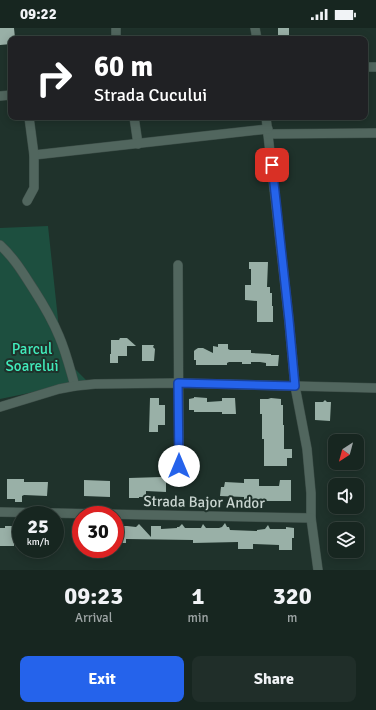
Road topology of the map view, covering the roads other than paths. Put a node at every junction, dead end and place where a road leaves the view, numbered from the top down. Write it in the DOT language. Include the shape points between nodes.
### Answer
graph roads {
  1 [pos="30,120"];
  2 [pos="134,120"];
  3 [pos="266,120"];
  4 [pos="268,131"];
  5 [pos="376,133"];
  6 [pos="138,144"];
  7 [pos="34,155"];
  8 [pos="27,201"];
  9 [pos="0,246"];
  10 [pos="178,265"];
  11 [pos="178,383"];
  12 [pos="75,386"];
  13 [pos="295,386"];
  14 [pos="376,388"];
  15 [pos="0,407"];
  16 [pos="179,466"];
  17 [pos="0,512"];
  18 [pos="311,518"];
  19 [pos="318,570"];
  1 -- 7 [label="street"];
  2 -- 6 [label="street"];
  3 -- 4 [label="street"];
  4 -- 5 [label="street"];
  4 -- 6 [label="street"];
  4 -- 13 [label="street"];
  6 -- 7 [label="street"];
  7 -- 8 [label="street" via="34,188"];
  9 -- 12 [label="street" via="11,256 47,310 62,342"];
  10 -- 11 [label="street"];
  11 -- 12 [label="street"];
  11 -- 13 [label="street"];
  11 -- 16 [label="street"];
  12 -- 15 [label="street"];
  13 -- 14 [label="street"];
  13 -- 18 [label="street" via="307,449"];
  17 -- 18 [label="street, Strada Bajor Andor"];
  18 -- 19 [label="street"];
}
